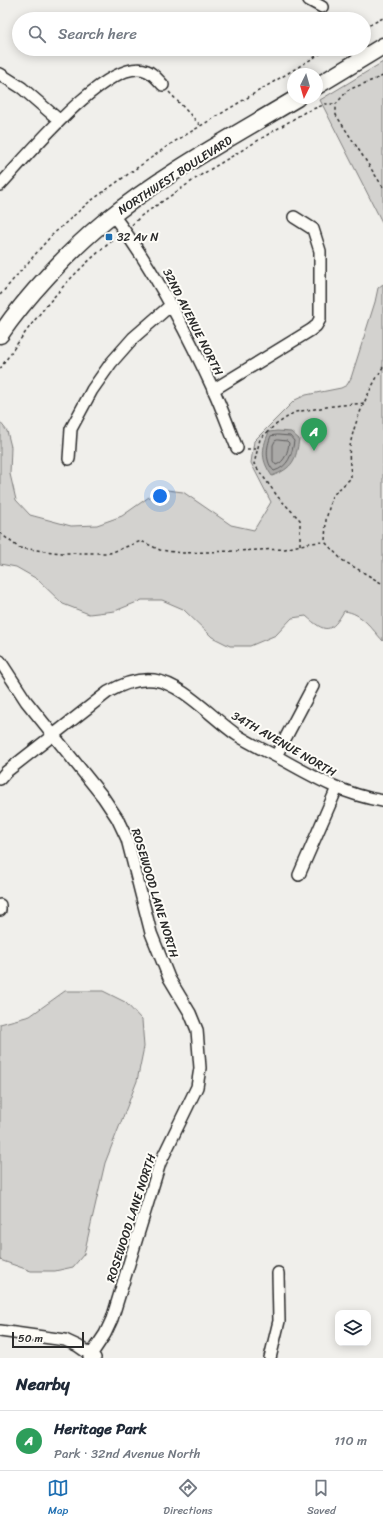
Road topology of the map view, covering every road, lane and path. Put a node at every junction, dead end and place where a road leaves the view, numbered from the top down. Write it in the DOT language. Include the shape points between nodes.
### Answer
graph roads {
  1 [pos="309,0"];
  2 [pos="322,7"];
  3 [pos="383,18"];
  4 [pos="371,24"];
  5 [pos="383,46"];
  6 [pos="371,53"];
  7 [pos="316,56"];
  8 [pos="366,56"];
  9 [pos="0,74"];
  10 [pos="383,76"];
  11 [pos="323,82"];
  12 [pos="163,85"];
  13 [pos="287,104"];
  14 [pos="336,104"];
  15 [pos="59,120"];
  16 [pos="201,126"];
  17 [pos="0,185"];
  18 [pos="383,187"];
  19 [pos="114,215"];
  20 [pos="294,217"];
  21 [pos="125,231"];
  22 [pos="0,295"];
  23 [pos="171,305"];
  24 [pos="0,335"];
  25 [pos="383,367"];
  26 [pos="0,368"];
  27 [pos="213,390"];
  28 [pos="365,403"];
  29 [pos="237,448"];
  30 [pos="69,459"];
  31 [pos="0,533"];
  32 [pos="325,542"];
  33 [pos="300,545"];
  34 [pos="383,584"];
  35 [pos="0,661"];
  36 [pos="313,686"];
  37 [pos="54,735"];
  38 [pos="276,756"];
  39 [pos="0,779"];
  40 [pos="337,788"];
  41 [pos="383,801"];
  42 [pos="299,875"];
  43 [pos="0,905"];
  44 [pos="0,910"];
  45 [pos="278,1273"];
  46 [pos="0,1331"];
  47 [pos="92,1357"];
  48 [pos="270,1358"];
  1 -- 2 [label="street"];
  3 -- 4 [label="path"];
  5 -- 6 [label="main road"];
  7 -- 16 [label="path"];
  8 -- 11 [label="main road"];
  9 -- 15 [label="street" via="22,88"];
  10 -- 14 [label="path" via="348,90"];
  12 -- 15 [label="street" via="147,71 116,75"];
  12 -- 16 [label="path"];
  13 -- 19 [label="main road, NORTHWEST BOULEVARD" via="167,177"];
  14 -- 18 [label="path" via="336,115"];
  14 -- 21 [label="path" via="326,104 305,112 201,175 141,216"];
  15 -- 17 [label="street"];
  16 -- 22 [label="path" via="163,149 88,202 51,236"];
  19 -- 21 [label="street, 32ND AVENUE NORTH"];
  19 -- 24 [label="main road, NORTHWEST BOULEVARD" via="32,294"];
  20 -- 27 [label="street" via="312,229 320,251 320,319 311,330"];
  21 -- 23 [label="street, 32ND AVENUE NORTH" via="154,273"];
  21 -- 26 [label="path" via="66,283"];
  23 -- 27 [label="street, 32ND AVENUE NORTH"];
  23 -- 30 [label="street" via="133,338 92,390 71,429"];
  25 -- 28 [label="path"];
  27 -- 29 [label="street, 32ND AVENUE NORTH"];
  28 -- 32 [label="path" via="350,448 351,478 332,496 326,520"];
  28 -- 33 [label="path" via="295,412 274,426 260,440 254,464 278,497 300,520"];
  31 -- 33 [label="path" via="19,548 62,553 110,553 141,541 160,550 182,553 285,550"];
  32 -- 33 [label="path"];
  32 -- 34 [label="path" via="342,560"];
  35 -- 37 [label="street, ROSEWOOD LANE NORTH" via="26,701"];
  36 -- 38 [label="street"];
  37 -- 38 [label="street, 34TH AVENUE NORTH" via="117,687 138,680 154,680 184,693 238,735"];
  37 -- 39 [label="street, 34TH AVENUE NORTH"];
  37 -- 47 [label="street, ROSEWOOD LANE NORTH" via="103,797 127,839 151,933 169,978 190,1013 197,1030 200,1049 197,1087 160,1163 112,1319"];
  38 -- 40 [label="street, 34TH AVENUE NORTH"];
  40 -- 41 [label="street, 34TH AVENUE NORTH"];
  40 -- 42 [label="street"];
  43 -- 44 [label="street"];
  45 -- 48 [label="street" via="279,1321"];
  46 -- 47 [label="street" via="65,1340"];
}
